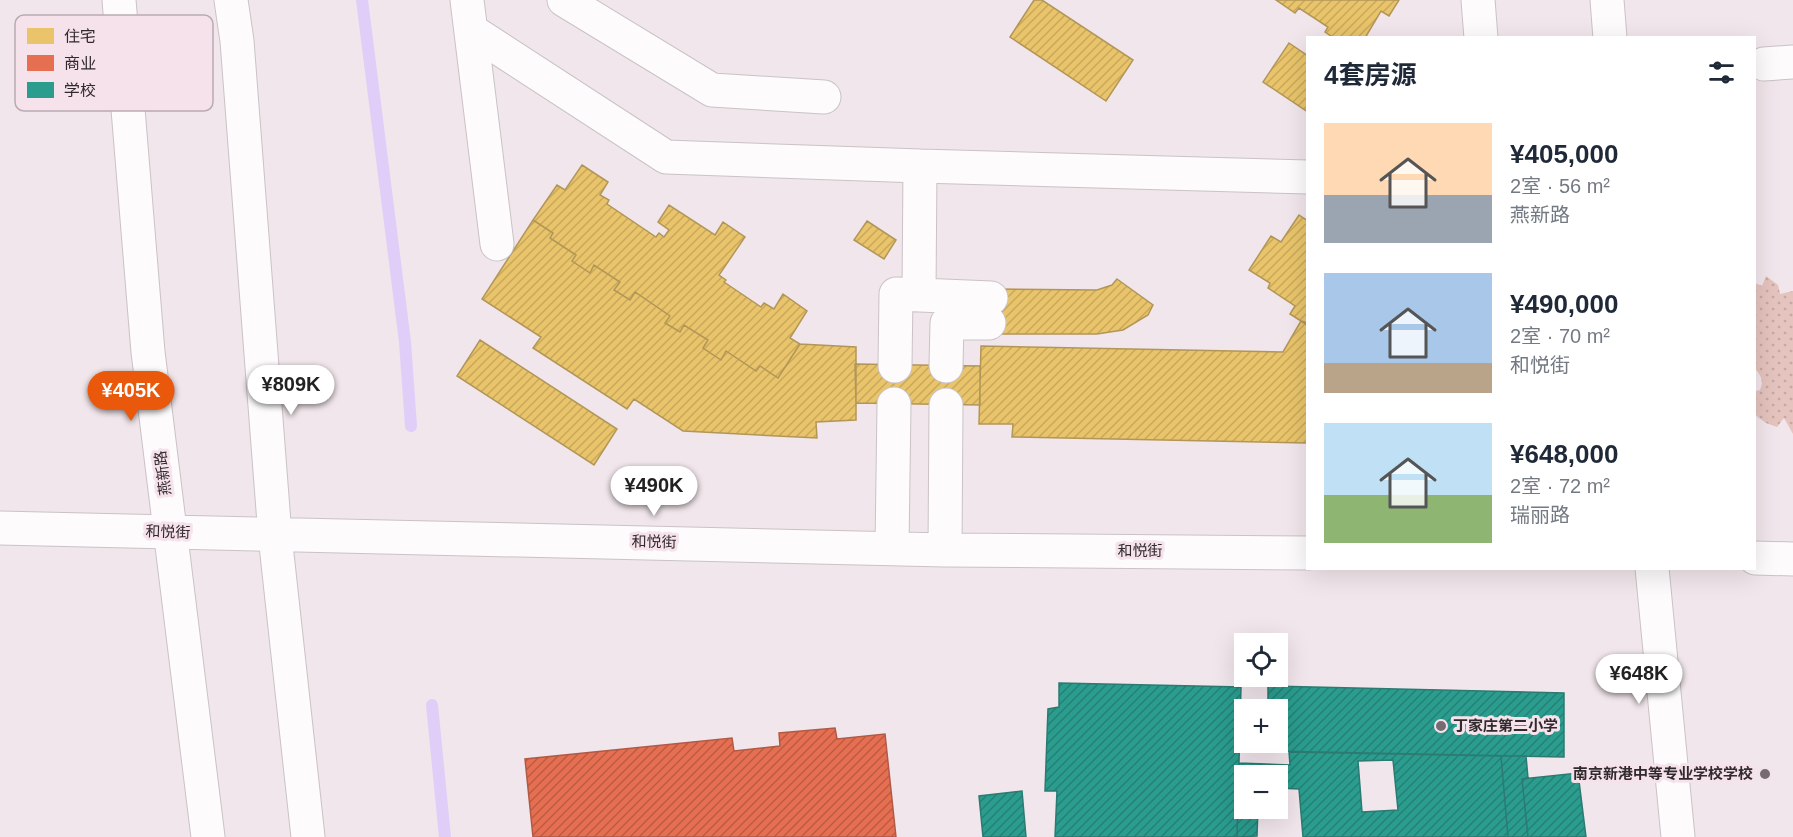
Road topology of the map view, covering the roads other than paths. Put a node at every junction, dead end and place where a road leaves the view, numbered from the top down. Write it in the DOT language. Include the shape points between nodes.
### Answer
graph roads {
  1 [pos="119,0"];
  2 [pos="231,0"];
  3 [pos="564,0"];
  4 [pos="1478,0"];
  5 [pos="1607,0"];
  6 [pos="120,15"];
  7 [pos="470,16"];
  8 [pos="1481,36"];
  9 [pos="1610,36"];
  10 [pos="824,97"];
  11 [pos="128,111"];
  12 [pos="920,166"];
  13 [pos="1306,177"];
  14 [pos="497,244"];
  15 [pos="920,294"];
  16 [pos="895,366"];
  17 [pos="946,366"];
  18 [pos="894,404"];
  19 [pos="946,405"];
  20 [pos="0,528"];
  21 [pos="170,531"];
  22 [pos="275,536"];
  23 [pos="892,548"];
  24 [pos="945,550"];
  25 [pos="1306,553"];
  26 [pos="1756,558"];
  27 [pos="1793,559"];
  28 [pos="1652,570"];
  29 [pos="208,837"];
  30 [pos="308,837"];
  31 [pos="1678,837"];
  1 -- 6 [label="street, 燕新路"];
  2 -- 22 [label="street"];
  3 -- 10 [label="street" via="712,90"];
  4 -- 8 [label="street"];
  5 -- 9 [label="street"];
  7 -- 12 [label="street" via="666,157"];
  7 -- 14 [label="street"];
  11 -- 21 [label="street, 燕新路" via="148,352"];
  12 -- 13 [label="street"];
  12 -- 15 [label="street"];
  15 -- 16 [label="street" via="896,294"];
  15 -- 17 [label="street" via="990,310 947,323"];
  18 -- 23 [label="street"];
  19 -- 24 [label="street"];
  20 -- 21 [label="street, 和悦街"];
  21 -- 22 [label="street, 和悦街"];
  21 -- 29 [label="street, 燕新路"];
  22 -- 23 [label="street, 和悦街"];
  22 -- 30 [label="street"];
  23 -- 24 [label="street, 和悦街"];
  24 -- 25 [label="street, 和悦街"];
  26 -- 27 [label="street"];
  28 -- 31 [label="street"];
}
